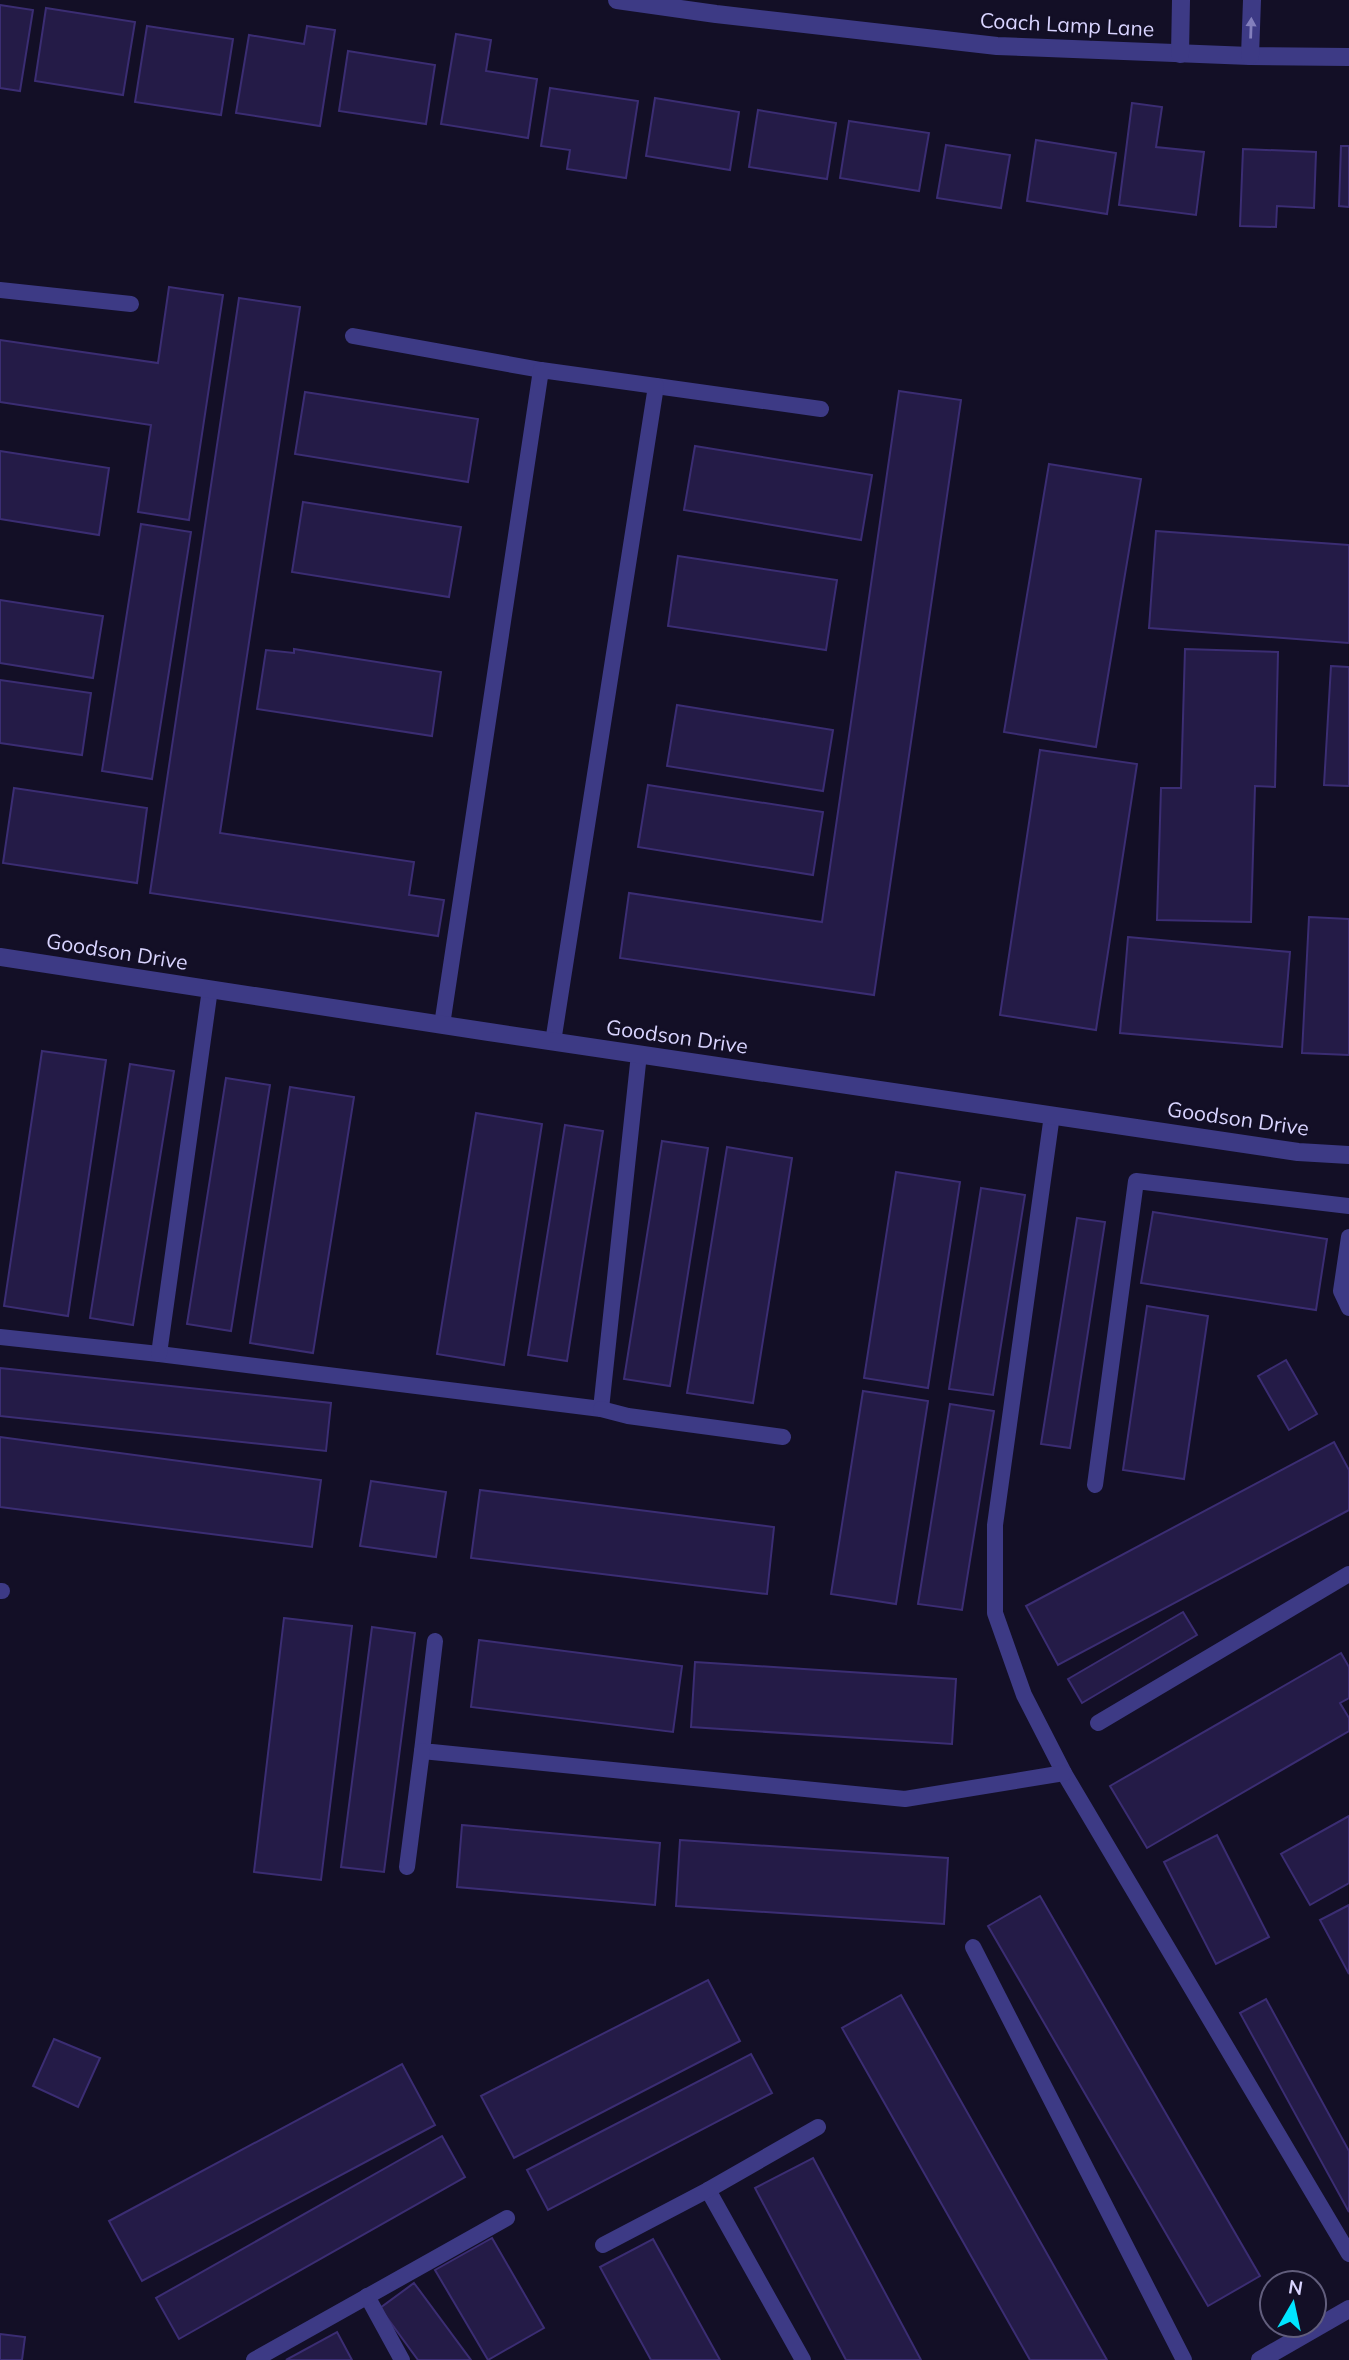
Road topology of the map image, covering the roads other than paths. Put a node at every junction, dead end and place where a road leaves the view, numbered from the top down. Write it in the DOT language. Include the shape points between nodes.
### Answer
graph roads {
  1 [pos="617,0"];
  2 [pos="1181,0"];
  3 [pos="1252,0"];
  4 [pos="1180,54"];
  5 [pos="1250,57"];
  6 [pos="1349,57"];
  7 [pos="0,290"];
  8 [pos="131,304"];
  9 [pos="353,337"];
  10 [pos="541,370"];
  11 [pos="656,386"];
  12 [pos="821,410"];
  13 [pos="0,957"];
  14 [pos="210,989"];
  15 [pos="442,1025"];
  16 [pos="553,1042"];
  17 [pos="639,1054"];
  18 [pos="1052,1115"];
  19 [pos="1349,1155"];
  20 [pos="1349,1206"];
  21 [pos="1349,1237"];
  22 [pos="1349,1308"];
  23 [pos="0,1337"];
  24 [pos="159,1354"];
  25 [pos="601,1409"];
  26 [pos="783,1437"];
  27 [pos="1095,1485"];
  28 [pos="1349,1574"];
  29 [pos="435,1641"];
  30 [pos="1098,1723"];
  31 [pos="422,1751"];
  32 [pos="1064,1773"];
  33 [pos="407,1867"];
  34 [pos="973,1947"];
  35 [pos="818,2127"];
  36 [pos="708,2190"];
  37 [pos="507,2218"];
  38 [pos="603,2245"];
  39 [pos="1349,2254"];
  40 [pos="367,2296"];
  41 [pos="1349,2309"];
  42 [pos="254,2360"];
  43 [pos="402,2360"];
  44 [pos="803,2360"];
  45 [pos="1184,2360"];
  46 [pos="1260,2360"];
  1 -- 4 [label="street, Coach Lamp Lane" via="997,46"];
  2 -- 4 [label="street"];
  5 -- 3 [label="street, one-way"];
  4 -- 5 [label="street, Coach Lamp Lane"];
  5 -- 6 [label="street, Coach Lamp Lane"];
  7 -- 8 [label="lane"];
  9 -- 10 [label="lane"];
  10 -- 11 [label="lane"];
  10 -- 15 [label="lane"];
  11 -- 12 [label="lane"];
  11 -- 16 [label="lane"];
  13 -- 14 [label="street, Goodson Drive"];
  14 -- 15 [label="street, Goodson Drive"];
  14 -- 24 [label="lane"];
  15 -- 16 [label="street, Goodson Drive"];
  16 -- 17 [label="street, Goodson Drive"];
  17 -- 18 [label="street, Goodson Drive"];
  17 -- 25 [label="lane"];
  18 -- 19 [label="street, Goodson Drive" via="1298,1152"];
  18 -- 32 [label="lane" via="995,1525 995,1613 1024,1695"];
  20 -- 27 [label="lane" via="1136,1181"];
  21 -- 22 [label="lane" via="1341,1291"];
  23 -- 24 [label="lane"];
  24 -- 25 [label="lane"];
  25 -- 26 [label="lane"];
  28 -- 30 [label="lane"];
  29 -- 31 [label="lane"];
  31 -- 32 [label="lane" via="905,1799"];
  31 -- 33 [label="lane"];
  32 -- 39 [label="lane"];
  34 -- 45 [label="lane"];
  35 -- 36 [label="lane"];
  36 -- 38 [label="lane"];
  36 -- 44 [label="lane"];
  37 -- 40 [label="lane"];
  40 -- 42 [label="lane"];
  40 -- 43 [label="lane"];
  41 -- 46 [label="street"];
}
